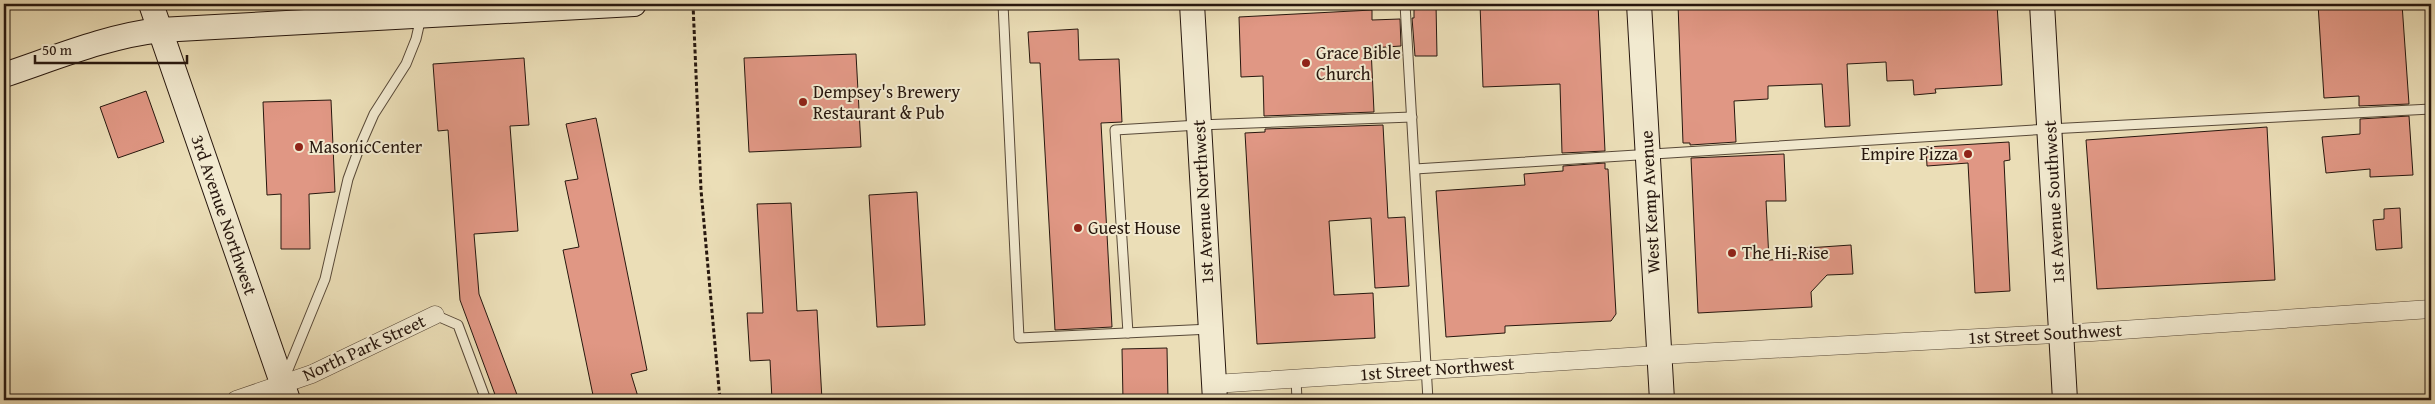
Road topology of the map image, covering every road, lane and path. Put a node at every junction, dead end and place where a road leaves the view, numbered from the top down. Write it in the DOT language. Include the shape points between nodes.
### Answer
graph roads {
  1 [pos="151,4"];
  2 [pos="634,4"];
  3 [pos="693,4"];
  4 [pos="1003,4"];
  5 [pos="1192,4"];
  6 [pos="1405,4"];
  7 [pos="1639,4"];
  8 [pos="2042,4"];
  9 [pos="421,16"];
  10 [pos="160,30"];
  11 [pos="4,75"];
  12 [pos="2431,109"];
  13 [pos="1412,117"];
  14 [pos="1199,125"];
  15 [pos="2049,129"];
  16 [pos="1647,154"];
  17 [pos="1415,169"];
  18 [pos="2431,309"];
  19 [pos="435,315"];
  20 [pos="1211,329"];
  21 [pos="1128,333"];
  22 [pos="2061,334"];
  23 [pos="1659,354"];
  24 [pos="1427,370"];
  25 [pos="1296,379"];
  26 [pos="285,392"];
  27 [pos="1214,392"];
  28 [pos="236,400"];
  29 [pos="486,400"];
  30 [pos="720,400"];
  31 [pos="1297,400"];
  32 [pos="1428,400"];
  33 [pos="1662,400"];
  34 [pos="2065,400"];
  1 -- 10 [label="street, 3rd Avenue Northwest"];
  2 -- 9 [label="street"];
  3 -- 30 [label="path" via="701,190"];
  4 -- 21 [label="lane" via="1019,338"];
  5 -- 14 [label="street, 1st Avenue Northwest"];
  6 -- 13 [label="lane"];
  7 -- 16 [label="street, West Kemp Avenue"];
  8 -- 15 [label="street, 1st Avenue Southwest"];
  9 -- 10 [label="street"];
  9 -- 26 [label="lane" via="406,64 374,114 348,179 325,278"];
  10 -- 11 [label="street" via="99,43"];
  10 -- 26 [label="street, 3rd Avenue Northwest"];
  12 -- 15 [label="lane"];
  13 -- 14 [label="lane"];
  13 -- 17 [label="lane"];
  14 -- 20 [label="street, 1st Avenue Northwest"];
  14 -- 21 [label="lane" via="1115,130"];
  15 -- 16 [label="lane"];
  15 -- 22 [label="street, 1st Avenue Southwest"];
  16 -- 17 [label="lane"];
  16 -- 23 [label="street, West Kemp Avenue"];
  17 -- 24 [label="lane"];
  18 -- 22 [label="street, 1st Street Southwest"];
  19 -- 26 [label="street, North Park Street"];
  19 -- 29 [label="lane" via="458,325"];
  20 -- 21 [label="lane"];
  20 -- 27 [label="street, 1st Avenue Northwest"];
  22 -- 23 [label="street, 1st Street Southwest"];
  22 -- 34 [label="street, 1st Avenue Southwest"];
  23 -- 24 [label="street, 1st Street Northwest"];
  23 -- 33 [label="street, West Kemp Avenue"];
  24 -- 25 [label="street, 1st Street Northwest"];
  24 -- 32 [label="lane"];
  25 -- 27 [label="street, 1st Street Northwest"];
  25 -- 31 [label="lane"];
  26 -- 28 [label="street, North Park Street"];
}
